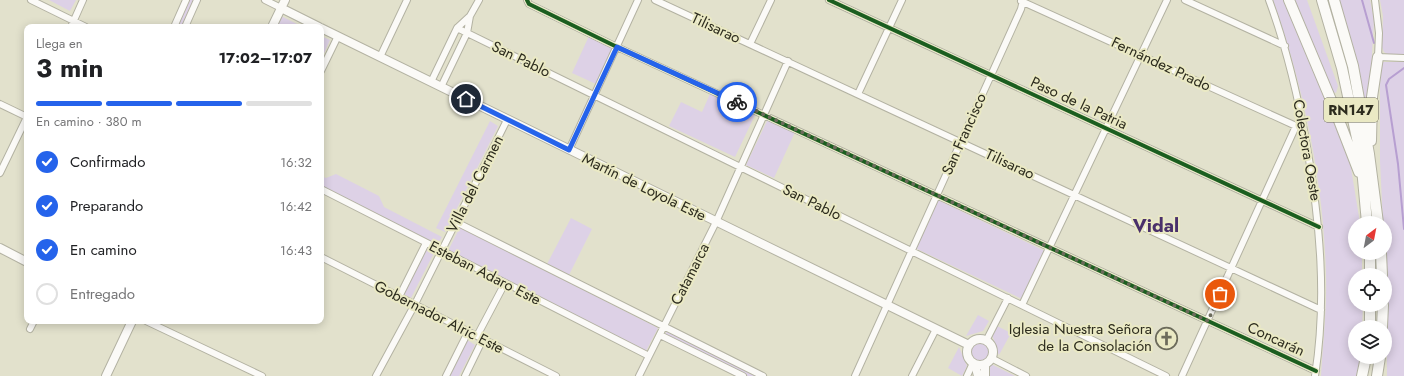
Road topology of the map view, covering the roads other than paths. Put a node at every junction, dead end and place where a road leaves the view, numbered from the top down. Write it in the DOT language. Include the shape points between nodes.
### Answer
graph roads {
  1 [pos="32,0"];
  2 [pos="83,0"];
  3 [pos="186,0"];
  4 [pos="197,0"];
  5 [pos="265,0"];
  6 [pos="284,0"];
  7 [pos="407,0"];
  8 [pos="478,0"];
  9 [pos="638,0"];
  10 [pos="655,0"];
  11 [pos="771,0"];
  12 [pos="829,0"];
  13 [pos="902,0"];
  14 [pos="1167,0"];
  15 [pos="1185,0"];
  16 [pos="1269,0"];
  17 [pos="1289,0"];
  18 [pos="1322,0"];
  19 [pos="1334,0"];
  20 [pos="1375,0"];
  21 [pos="1022,1"];
  22 [pos="528,2"];
  23 [pos="281,8"];
  24 [pos="470,16"];
  25 [pos="72,24"];
  26 [pos="175,24"];
  27 [pos="186,24"];
  28 [pos="273,24"];
  29 [pos="314,24"];
  30 [pos="458,28"];
  31 [pos="889,28"];
  32 [pos="324,29"];
  33 [pos="467,33"];
  34 [pos="338,36"];
  35 [pos="750,44"];
  36 [pos="1285,46"];
  37 [pos="617,47"];
  38 [pos="1141,55"];
  39 [pos="380,57"];
  40 [pos="1378,58"];
  41 [pos="1404,58"];
  42 [pos="788,61"];
  43 [pos="324,65"];
  44 [pos="991,75"];
  45 [pos="431,82"];
  46 [pos="441,87"];
  47 [pos="858,94"];
  48 [pos="594,95"];
  49 [pos="0,104"];
  50 [pos="764,115"];
  51 [pos="24,116"];
  52 [pos="507,120"];
  53 [pos="24,123"];
  54 [pos="1300,126"];
  55 [pos="1104,129"];
  56 [pos="961,141"];
  57 [pos="569,150"];
  58 [pos="741,167"];
  59 [pos="0,173"];
  60 [pos="1364,190"];
  61 [pos="324,191"];
  62 [pos="1074,194"];
  63 [pos="1375,194"];
  64 [pos="936,195"];
  65 [pos="1262,200"];
  66 [pos="1366,216"];
  67 [pos="1377,216"];
  68 [pos="456,222"];
  69 [pos="716,222"];
  70 [pos="1319,227"];
  71 [pos="426,243"];
  72 [pos="1049,247"];
  73 [pos="0,248"];
  74 [pos="442,251"];
  75 [pos="911,251"];
  76 [pos="324,258"];
  77 [pos="24,260"];
  78 [pos="1232,268"];
  79 [pos="505,283"];
  80 [pos="399,296"];
  81 [pos="1008,298"];
  82 [pos="414,304"];
  83 [pos="1022,305"];
  84 [pos="888,306"];
  85 [pos="1321,310"];
  86 [pos="1208,321"];
  87 [pos="32,324"];
  88 [pos="131,324"];
  89 [pos="152,324"];
  90 [pos="664,327"];
  91 [pos="30,329"];
  92 [pos="936,329"];
  93 [pos="468,332"];
  94 [pos="660,334"];
  95 [pos="480,338"];
  96 [pos="986,340"];
  97 [pos="969,345"];
  98 [pos="649,356"];
  99 [pos="988,361"];
  100 [pos="974,363"];
  101 [pos="1365,364"];
  102 [pos="1367,364"];
  103 [pos="1380,364"];
  104 [pos="1381,364"];
  105 [pos="248,374"];
  106 [pos="1316,374"];
  107 [pos="106,376"];
  108 [pos="262,376"];
  109 [pos="376,376"];
  110 [pos="446,376"];
  111 [pos="465,376"];
  112 [pos="556,376"];
  113 [pos="639,376"];
  114 [pos="743,376"];
  115 [pos="762,376"];
  116 [pos="854,376"];
  117 [pos="912,376"];
  118 [pos="967,376"];
  119 [pos="978,376"];
  120 [pos="985,376"];
  121 [pos="1026,376"];
  122 [pos="1166,376"];
  123 [pos="1182,376"];
  124 [pos="1362,376"];
  125 [pos="1367,376"];
  126 [pos="1378,376"];
  127 [pos="1382,376"];
  1 -- 25 [label="street"];
  2 -- 25 [label="street"];
  3 -- 26 [label="street"];
  4 -- 27 [label="street"];
  5 -- 23 [label="street, Martín de Loyola Este"];
  6 -- 23 [label="main road"];
  7 -- 39 [label="street"];
  8 -- 24 [label="street"];
  9 -- 37 [label="street"];
  10 -- 35 [label="street, Tilisarao"];
  11 -- 35 [label="street"];
  12 -- 31 [label="street, Paso de la Patria"];
  13 -- 31 [label="street"];
  14 -- 38 [label="street"];
  15 -- 36 [label="street"];
  16 -- 36 [label="street, Colectora Oeste"];
  17 -- 60 [label="highway" via="1348,141"];
  18 -- 60 [label="highway, RN147" via="1342,68 1361,157"];
  19 -- 63 [label="highway, RN147" via="1353,66"];
  20 -- 40 [label="street"];
  21 -- 38 [label="street, Fernández Prado"];
  21 -- 44 [label="street, San Francisco"];
  22 -- 37 [label="street, Concarán"];
  23 -- 28 [label="main road"];
  23 -- 29 [label="main road, Martín de Loyola Este"];
  24 -- 30 [label="street"];
  24 -- 33 [label="street"];
  30 -- 33 [label="street, San Pablo"];
  30 -- 45 [label="street"];
  31 -- 44 [label="street, Paso de la Patria"];
  31 -- 47 [label="street"];
  32 -- 34 [label="main road, Martín de Loyola Este"];
  33 -- 46 [label="street"];
  33 -- 48 [label="street, San Pablo"];
  34 -- 39 [label="main road, Martín de Loyola Este"];
  34 -- 43 [label="street"];
  35 -- 42 [label="street, Tilisarao"];
  36 -- 54 [label="street, Colectora Oeste" via="1295,81"];
  37 -- 48 [label="street"];
  37 -- 50 [label="street, Concarán"];
  38 -- 54 [label="street, Fernández Prado"];
  38 -- 55 [label="street"];
  39 -- 45 [label="main road, Martín de Loyola Este"];
  40 -- 41 [label="street"];
  40 -- 63 [label="highway" via="1371,116"];
  42 -- 47 [label="street, Tilisarao"];
  42 -- 50 [label="street, Catamarca"];
  44 -- 55 [label="street, Paso de la Patria"];
  44 -- 56 [label="street, San Francisco"];
  45 -- 46 [label="main road, Martín de Loyola Este"];
  46 -- 52 [label="main road, Martín de Loyola Este"];
  47 -- 56 [label="street, Tilisarao"];
  48 -- 57 [label="street"];
  48 -- 58 [label="street, San Pablo"];
  49 -- 51 [label="street"];
  50 -- 58 [label="street, Catamarca"];
  50 -- 64 [label="street, Concarán"];
  52 -- 57 [label="main road, Martín de Loyola Este"];
  52 -- 68 [label="street, Villa del Carmen"];
  53 -- 59 [label="street"];
  54 -- 65 [label="street"];
  54 -- 70 [label="street, Colectora Oeste"];
  55 -- 62 [label="street"];
  55 -- 65 [label="street, Paso de la Patria"];
  56 -- 62 [label="street, Tilisarao"];
  56 -- 64 [label="street, San Francisco"];
  57 -- 69 [label="main road, Martín de Loyola Este"];
  58 -- 69 [label="street, Catamarca"];
  58 -- 75 [label="street, San Pablo"];
  60 -- 66 [label="highway, RN147"];
  61 -- 71 [label="street, Esteban Adaro Este"];
  62 -- 72 [label="street"];
  62 -- 78 [label="street, Tilisarao"];
  63 -- 67 [label="highway, RN147"];
  64 -- 72 [label="street, Concarán"];
  64 -- 75 [label="street, San Francisco"];
  65 -- 70 [label="street, Paso de la Patria"];
  65 -- 78 [label="street"];
  68 -- 74 [label="street, Villa del Carmen"];
  68 -- 90 [label="street"];
  69 -- 84 [label="main road, Martín de Loyola Este"];
  69 -- 90 [label="street, Catamarca"];
  70 -- 85 [label="street, Colectora Oeste"];
  71 -- 74 [label="street, Esteban Adaro Este"];
  71 -- 80 [label="street"];
  72 -- 83 [label="street"];
  72 -- 86 [label="street, Concarán"];
  73 -- 77 [label="main road"];
  74 -- 79 [label="street, Esteban Adaro Este"];
  74 -- 82 [label="street, Villa del Carmen"];
  75 -- 81 [label="street, San Pablo"];
  75 -- 84 [label="street, San Francisco"];
  76 -- 80 [label="street, Gobernador Alric Este"];
  78 -- 85 [label="street, Tilisarao"];
  78 -- 86 [label="street"];
  79 -- 95 [label="street"];
  79 -- 98 [label="street, Esteban Adaro Este"];
  80 -- 82 [label="street, Gobernador Alric Este"];
  81 -- 83 [label="street, San Pablo"];
  81 -- 96 [label="street"];
  82 -- 93 [label="street, Gobernador Alric Este"];
  82 -- 109 [label="street, Villa del Carmen"];
  83 -- 122 [label="street, San Pablo"];
  84 -- 92 [label="main road, Martín de Loyola Este"];
  84 -- 116 [label="street, San Francisco"];
  85 -- 106 [label="street, Colectora Oeste"];
  86 -- 106 [label="street, Concarán"];
  86 -- 123 [label="street"];
  87 -- 91 [label="street"];
  88 -- 107 [label="main road"];
  89 -- 105 [label="street"];
  90 -- 94 [label="street, Catamarca"];
  90 -- 115 [label="street"];
  92 -- 97 [label="main road, Martín de Loyola Este"];
  92 -- 117 [label="street"];
  93 -- 95 [label="street, Gobernador Alric Este"];
  93 -- 110 [label="street"];
  94 -- 98 [label="street, Catamarca"];
  94 -- 114 [label="street"];
  95 -- 111 [label="street"];
  95 -- 112 [label="street, Gobernador Alric Este"];
  96 -- 97 [label="main road" via="978,339"];
  96 -- 99 [label="main road" via="993,350"];
  97 -- 100 [label="main road" via="967,353"];
  98 -- 113 [label="street, Catamarca"];
  99 -- 100 [label="main road"];
  99 -- 120 [label="main road"];
  99 -- 121 [label="street"];
  100 -- 118 [label="street"];
  100 -- 119 [label="main road"];
  101 -- 124 [label="highway"];
  102 -- 125 [label="highway"];
  103 -- 126 [label="highway"];
  104 -- 127 [label="highway"];
  105 -- 108 [label="street"];
}
